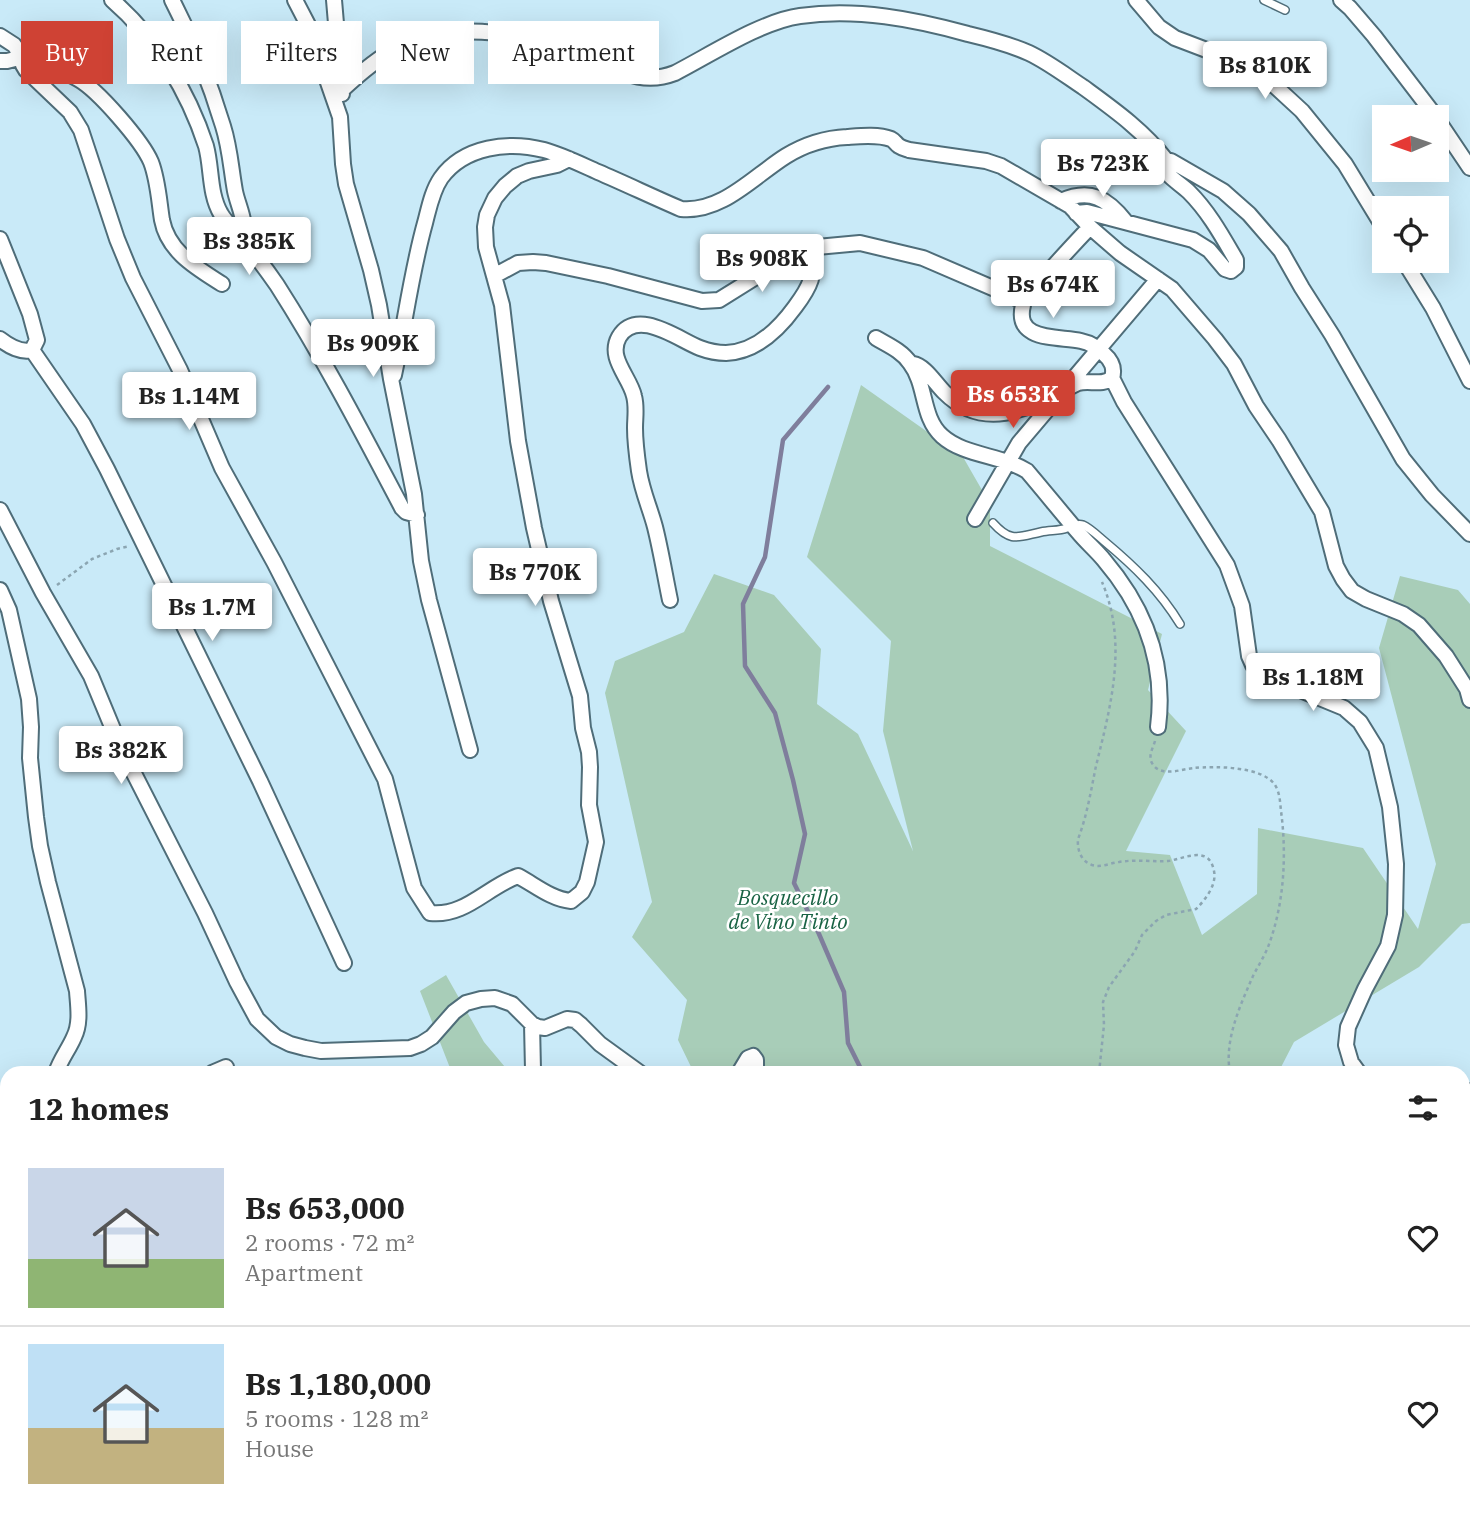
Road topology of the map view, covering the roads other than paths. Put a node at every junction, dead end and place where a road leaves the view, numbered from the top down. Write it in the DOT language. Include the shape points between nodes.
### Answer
graph roads {
  1 [pos="112,0"];
  2 [pos="172,0"];
  3 [pos="295,0"];
  4 [pos="334,0"];
  5 [pos="1136,0"];
  6 [pos="1264,0"];
  7 [pos="1341,0"];
  8 [pos="1285,10"];
  9 [pos="0,36"];
  10 [pos="21,54"];
  11 [pos="21,56"];
  12 [pos="0,61"];
  13 [pos="41,84"];
  14 [pos="85,84"];
  15 [pos="342,90"];
  16 [pos="1426,105"];
  17 [pos="340,117"];
  18 [pos="1449,137"];
  19 [pos="569,159"];
  20 [pos="1166,160"];
  21 [pos="1470,168"];
  22 [pos="1061,201"];
  23 [pos="1372,208"];
  24 [pos="1076,213"];
  25 [pos="1126,223"];
  26 [pos="1090,227"];
  27 [pos="242,238"];
  28 [pos="0,239"];
  29 [pos="810,249"];
  30 [pos="1411,273"];
  31 [pos="494,276"];
  32 [pos="1158,279"];
  33 [pos="222,284"];
  34 [pos="1023,301"];
  35 [pos="876,338"];
  36 [pos="0,339"];
  37 [pos="1099,349"];
  38 [pos="32,350"];
  39 [pos="911,364"];
  40 [pos="1112,378"];
  41 [pos="391,379"];
  42 [pos="1470,381"];
  43 [pos="1065,389"];
  44 [pos="1008,462"];
  45 [pos="0,510"];
  46 [pos="417,514"];
  47 [pos="975,519"];
  48 [pos="993,523"];
  49 [pos="1072,525"];
  50 [pos="1470,534"];
  51 [pos="0,590"];
  52 [pos="670,600"];
  53 [pos="6,621"];
  54 [pos="1180,624"];
  55 [pos="1470,700"];
  56 [pos="1158,727"];
  57 [pos="470,750"];
  58 [pos="344,963"];
  59 [pos="532,1024"];
  60 [pos="58,1066"];
  61 [pos="533,1066"];
  62 [pos="630,1066"];
  63 [pos="743,1066"];
  64 [pos="756,1066"];
  65 [pos="1354,1066"];
  1 -- 27 [label="street" via="172,71 205,145 221,214"];
  2 -- 27 [label="street" via="203,65 223,127 243,220"];
  3 -- 17 [label="street"];
  4 -- 15 [label="street"];
  5 -- 23 [label="street" via="1158,27 1175,38 1238,62 1276,87 1345,164"];
  6 -- 8 [label="lane"];
  7 -- 16 [label="street"];
  9 -- 10 [label="street"];
  11 -- 12 [label="street"];
  13 -- 31 [label="street" via="70,112 81,130 133,278 180,370 222,468 385,779 414,888 430,913 458,910 518,876 549,895 571,901 587,882 596,842 580,696 534,528"];
  14 -- 33 [label="street" via="109,105 151,162 170,241 182,256"];
  15 -- 17 [label="street"];
  15 -- 20 [label="street" via="388,53 444,34 529,38 649,79 675,73 769,25 799,16 887,15 1031,54 1113,109"];
  17 -- 41 [label="street" via="346,184 371,270"];
  18 -- 21 [label="street"];
  19 -- 22 [label="street" via="681,209 701,209 801,148 832,138 859,136 892,140 909,150 986,161"];
  19 -- 31 [label="street" via="517,176 495,198 485,227"];
  19 -- 41 [label="street" via="520,145 500,146 466,157 440,179 420,239"];
  20 -- 25 [label="street" via="1165,171 1207,212 1236,267 1225,269 1193,240"];
  20 -- 50 [label="street" via="1223,191 1281,251 1403,459"];
  22 -- 24 [label="street"];
  22 -- 25 [label="street" via="1077,195 1097,197"];
  24 -- 25 [label="street"];
  24 -- 26 [label="street"];
  26 -- 32 [label="street"];
  26 -- 34 [label="street"];
  27 -- 46 [label="street" via="334,380 402,508"];
  28 -- 38 [label="street" via="35,328 37,340"];
  29 -- 31 [label="street" via="783,259 712,301 546,263 518,263"];
  29 -- 34 [label="street" via="860,243 923,258"];
  29 -- 52 [label="street" via="813,272 808,291 775,331 744,350 710,351 643,325 625,330 617,341 616,355 634,395 639,470"];
  30 -- 42 [label="street"];
  32 -- 37 [label="street"];
  32 -- 55 [label="street" via="1192,310 1234,364 1322,513 1343,579 1352,591 1419,625 1446,656"];
  34 -- 37 [label="street" via="1021,316 1028,329 1080,340"];
  35 -- 39 [label="street"];
  36 -- 38 [label="street" via="19,350"];
  37 -- 40 [label="street" via="1111,360"];
  37 -- 43 [label="street"];
  38 -- 58 [label="street" via="83,424 107,469"];
  39 -- 43 [label="street" via="921,367 962,408 982,412 1011,413"];
  39 -- 44 [label="street" via="940,434"];
  40 -- 43 [label="street"];
  40 -- 65 [label="street" via="1227,565 1242,606 1253,665 1266,676 1344,708 1360,722 1376,748 1390,807 1395,915 1388,946 1348,1027 1346,1045"];
  41 -- 46 [label="street"];
  43 -- 44 [label="street"];
  44 -- 47 [label="street"];
  44 -- 49 [label="street" via="1027,471"];
  45 -- 59 [label="street" via="91,676 120,746 237,982 267,1029 290,1044 321,1051 410,1048 432,1037 466,1003 495,998 512,1004"];
  46 -- 57 [label="street" via="429,600"];
  48 -- 49 [label="lane" via="1020,538"];
  49 -- 54 [label="lane" via="1085,526 1135,569"];
  49 -- 56 [label="street" via="1117,577 1152,643 1159,681"];
  51 -- 53 [label="street" via="9,610"];
  53 -- 60 [label="street" via="29,699 40,846 77,991 75,1036"];
  59 -- 61 [label="street"];
  59 -- 62 [label="street" via="545,1027 575,1020"];
  63 -- 64 [label="street" via="753,1056"];
}
